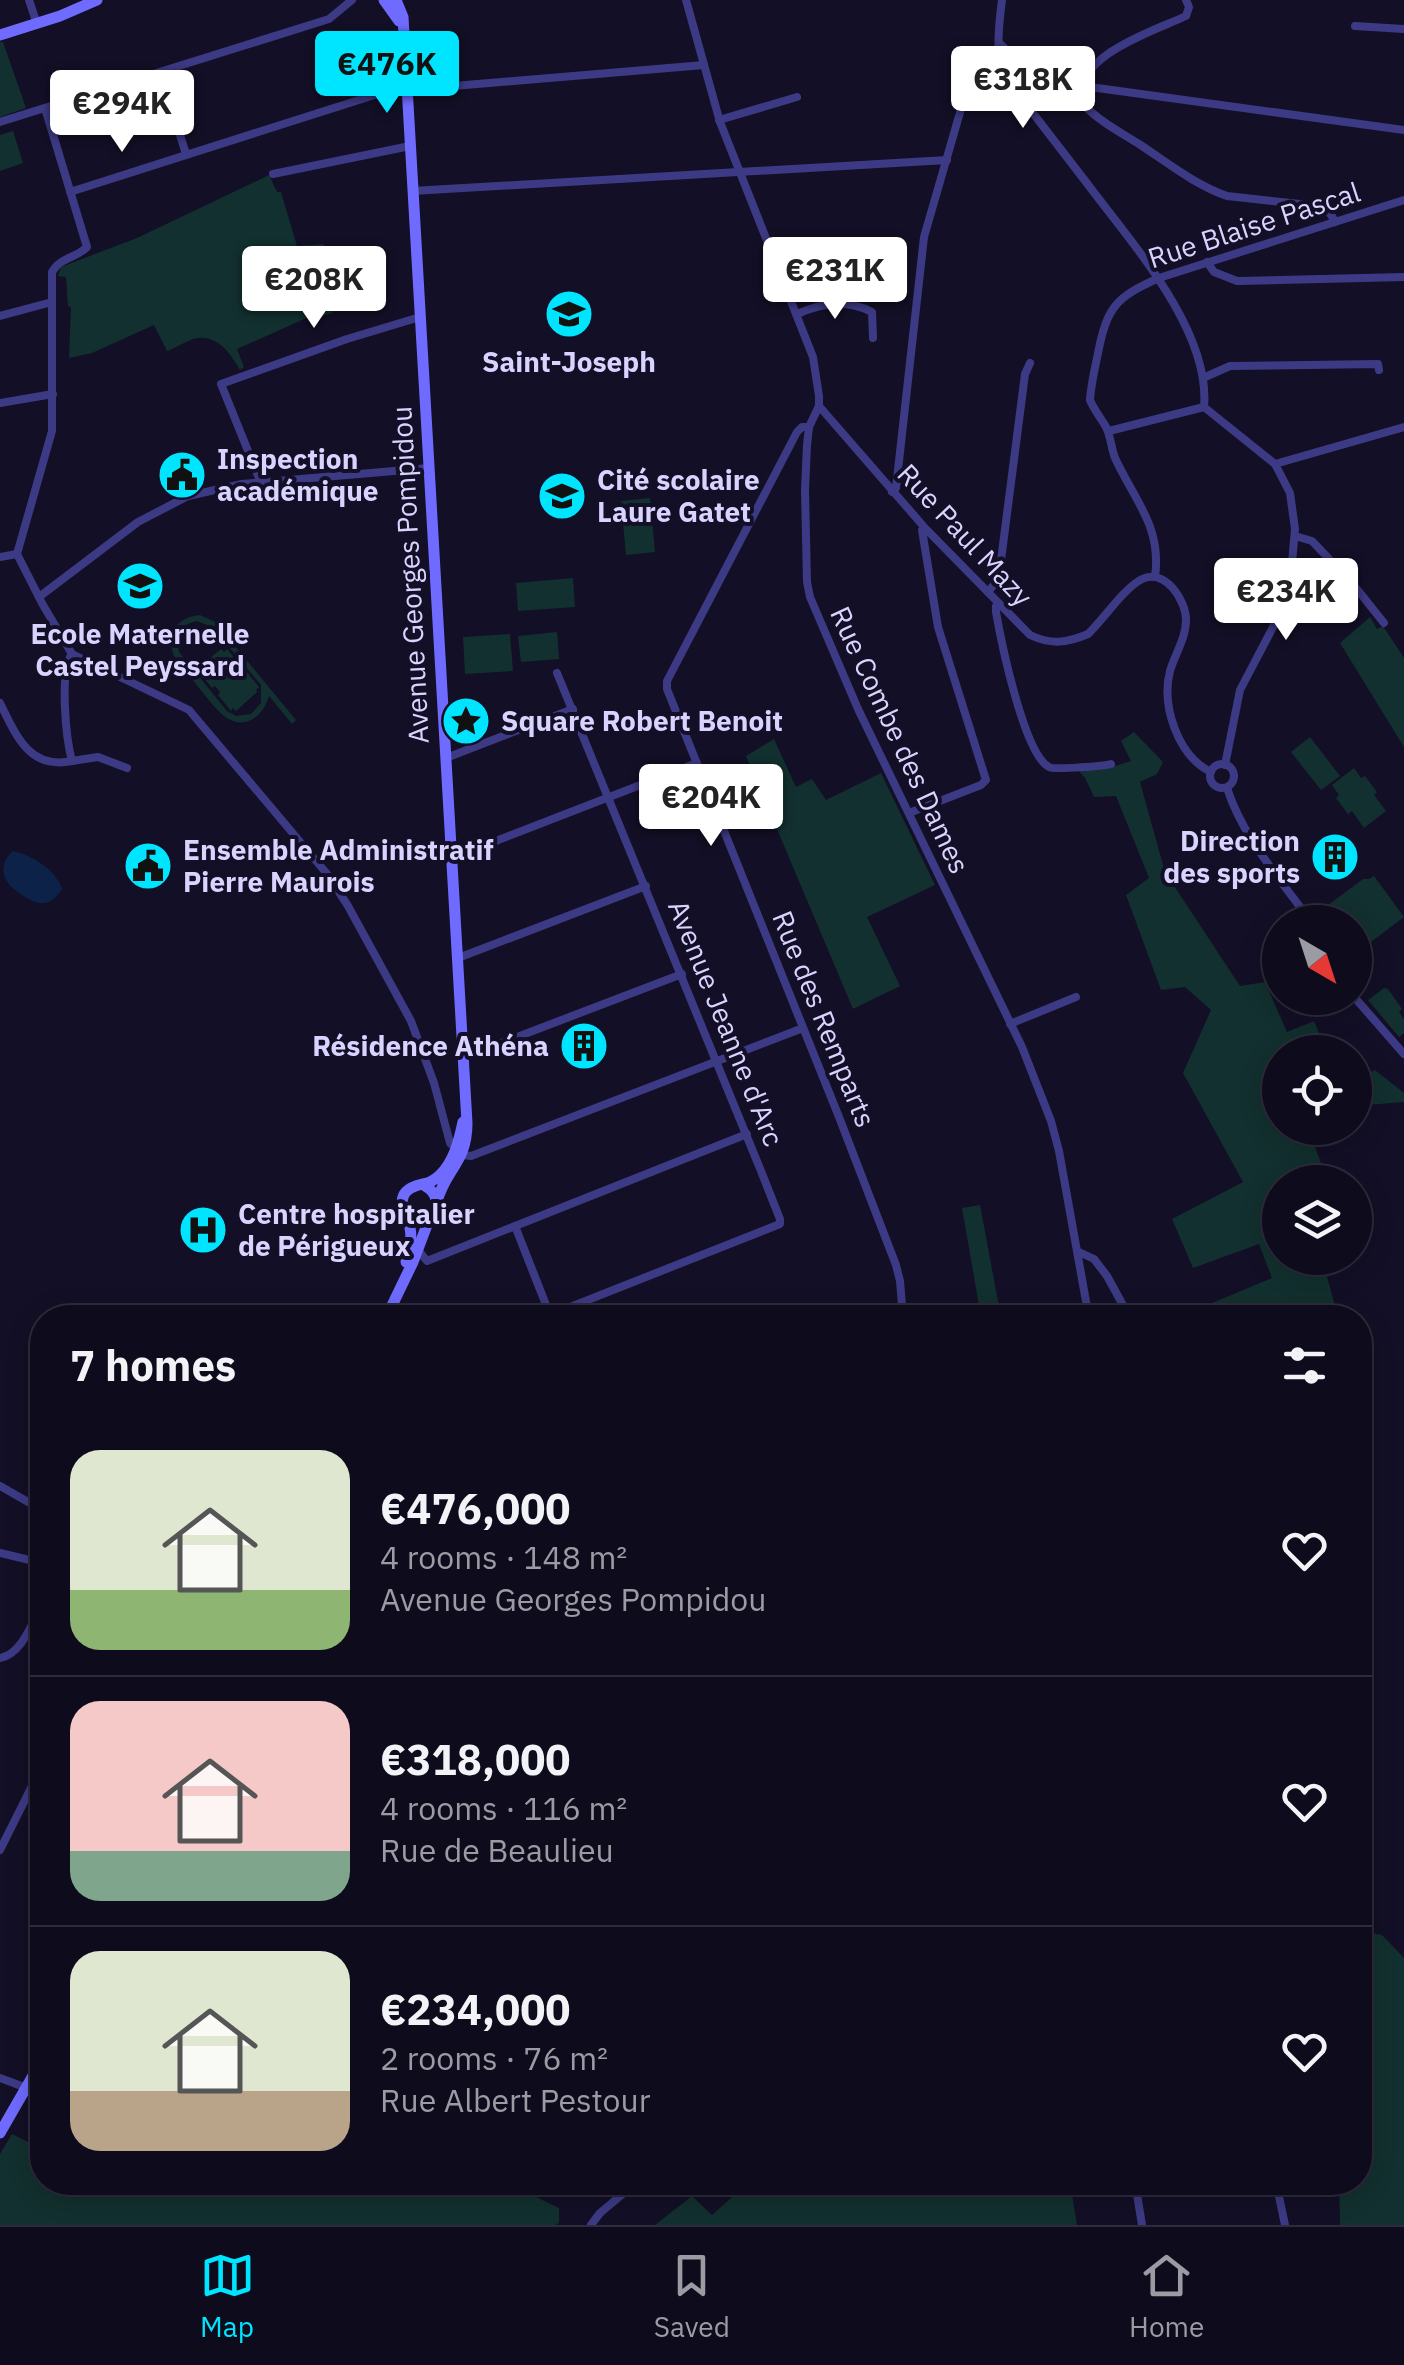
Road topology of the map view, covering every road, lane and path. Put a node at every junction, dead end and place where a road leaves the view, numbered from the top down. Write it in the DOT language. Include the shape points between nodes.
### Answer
graph roads {
  1 [pos="28,0"];
  2 [pos="96,0"];
  3 [pos="345,0"];
  4 [pos="352,0"];
  5 [pos="384,0"];
  6 [pos="396,0"];
  7 [pos="686,0"];
  8 [pos="1002,0"];
  9 [pos="1186,0"];
  10 [pos="336,14"];
  11 [pos="37,24"];
  12 [pos="1355,26"];
  13 [pos="1404,29"];
  14 [pos="0,36"];
  15 [pos="403,38"];
  16 [pos="1000,44"];
  17 [pos="704,65"];
  18 [pos="160,72"];
  19 [pos="1082,86"];
  20 [pos="406,88"];
  21 [pos="797,96"];
  22 [pos="45,108"];
  23 [pos="719,120"];
  24 [pos="0,122"];
  25 [pos="1404,130"];
  26 [pos="410,146"];
  27 [pos="186,154"];
  28 [pos="947,160"];
  29 [pos="741,172"];
  30 [pos="273,174"];
  31 [pos="412,191"];
  32 [pos="70,192"];
  33 [pos="1404,200"];
  34 [pos="1335,222"];
  35 [pos="1207,262"];
  36 [pos="1404,277"];
  37 [pos="1159,278"];
  38 [pos="52,302"];
  39 [pos="797,314"];
  40 [pos="0,316"];
  41 [pos="420,317"];
  42 [pos="873,338"];
  43 [pos="1030,364"];
  44 [pos="1379,370"];
  45 [pos="1203,378"];
  46 [pos="53,394"];
  47 [pos="0,403"];
  48 [pos="819,406"];
  49 [pos="1204,407"];
  50 [pos="809,426"];
  51 [pos="1404,427"];
  52 [pos="1109,432"];
  53 [pos="1275,464"];
  54 [pos="429,468"];
  55 [pos="261,482"];
  56 [pos="892,492"];
  57 [pos="924,528"];
  58 [pos="1295,536"];
  59 [pos="17,554"];
  60 [pos="0,557"];
  61 [pos="1155,577"];
  62 [pos="988,592"];
  63 [pos="39,597"];
  64 [pos="998,604"];
  65 [pos="1384,623"];
  66 [pos="72,654"];
  67 [pos="557,673"];
  68 [pos="0,703"];
  69 [pos="573,709"];
  70 [pos="446,758"];
  71 [pos="72,761"];
  72 [pos="697,763"];
  73 [pos="1112,764"];
  74 [pos="1226,764"];
  75 [pos="126,768"];
  76 [pos="1211,772"];
  77 [pos="1227,788"];
  78 [pos="610,796"];
  79 [pos="909,814"];
  80 [pos="452,858"];
  81 [pos="646,886"];
  82 [pos="1299,905"];
  83 [pos="458,958"];
  84 [pos="682,974"];
  85 [pos="1076,998"];
  86 [pos="1370,1015"];
  87 [pos="1010,1024"];
  88 [pos="803,1028"];
  89 [pos="1404,1054"];
  90 [pos="462,1058"];
  91 [pos="717,1061"];
  92 [pos="746,1134"];
  93 [pos="459,1152"];
  94 [pos="425,1186"];
  95 [pos="437,1202"];
  96 [pos="406,1214"];
  97 [pos="430,1216"];
  98 [pos="515,1226"];
  99 [pos="418,1250"];
  100 [pos="1079,1252"];
  101 [pos="389,1305"];
  102 [pos="393,1305"];
  103 [pos="546,1305"];
  104 [pos="575,1305"];
  105 [pos="902,1305"];
  106 [pos="1088,1305"];
  107 [pos="1123,1305"];
  108 [pos="0,1486"];
  109 [pos="30,1503"];
  110 [pos="0,1553"];
  111 [pos="30,1560"];
  112 [pos="30,1626"];
  113 [pos="0,1658"];
  114 [pos="30,1790"];
  115 [pos="0,1850"];
  116 [pos="0,2078"];
  117 [pos="30,2081"];
  118 [pos="26,2088"];
  119 [pos="0,2133"];
  120 [pos="622,2195"];
  121 [pos="1136,2195"];
  122 [pos="1279,2195"];
  123 [pos="591,2225"];
  124 [pos="1142,2225"];
  125 [pos="1285,2225"];
  1 -- 11 [label="street"];
  2 -- 11 [label="main road"];
  3 -- 10 [label="street"];
  4 -- 10 [label="street"];
  5 -- 15 [label="main road, Avenue Georges Pompidou"];
  6 -- 15 [label="main road, Avenue Georges Pompidou"];
  7 -- 17 [label="street"];
  8 -- 16 [label="street"];
  9 -- 19 [label="street" via="1186,16 1110,52"];
  10 -- 18 [label="street"];
  11 -- 14 [label="main road"];
  12 -- 13 [label="street"];
  15 -- 20 [label="main road, Avenue Georges Pompidou"];
  16 -- 19 [label="street" via="1032,73"];
  16 -- 28 [label="street" via="963,102"];
  16 -- 37 [label="street" via="1002,72"];
  17 -- 20 [label="street"];
  17 -- 23 [label="street"];
  18 -- 22 [label="street"];
  18 -- 27 [label="street"];
  19 -- 25 [label="street"];
  19 -- 34 [label="street" via="1085,108 1198,184 1227,196 1326,208"];
  20 -- 26 [label="main road, Avenue Georges Pompidou"];
  20 -- 27 [label="street"];
  21 -- 23 [label="street"];
  22 -- 24 [label="street"];
  22 -- 32 [label="street"];
  23 -- 29 [label="street"];
  26 -- 30 [label="street"];
  26 -- 31 [label="main road, Avenue Georges Pompidou"];
  27 -- 32 [label="street"];
  28 -- 29 [label="street"];
  28 -- 56 [label="street" via="924,237"];
  29 -- 31 [label="street"];
  29 -- 39 [label="street"];
  31 -- 41 [label="main road, Avenue Georges Pompidou"];
  32 -- 38 [label="street" via="86,247 55,266"];
  33 -- 34 [label="street, Rue Blaise Pascal"];
  34 -- 35 [label="street, Rue Blaise Pascal"];
  35 -- 36 [label="street" via="1237,282"];
  35 -- 37 [label="street, Rue Blaise Pascal"];
  37 -- 45 [label="street" via="1189,332"];
  37 -- 52 [label="street, Rue Blaise Pascal" via="1119,301 1103,325 1090,400"];
  38 -- 40 [label="street"];
  38 -- 46 [label="street"];
  39 -- 42 [label="street" via="832,302 862,307 872,312"];
  39 -- 48 [label="street" via="813,356"];
  41 -- 54 [label="main road, Avenue Georges Pompidou"];
  41 -- 55 [label="street" via="221,384"];
  43 -- 62 [label="street" via="1000,568"];
  44 -- 45 [label="street" via="1378,364 1230,366"];
  45 -- 49 [label="street"];
  46 -- 47 [label="street"];
  46 -- 59 [label="street" via="52,431"];
  48 -- 50 [label="street, Rue Combe des Dames"];
  48 -- 56 [label="street, Rue Paul Mazy"];
  49 -- 52 [label="street"];
  49 -- 53 [label="street"];
  50 -- 72 [label="street, Rue des Remparts" via="797,432 667,681"];
  50 -- 79 [label="street, Rue Combe des Dames" via="810,597"];
  51 -- 53 [label="street"];
  52 -- 61 [label="street, Rue Blaise Pascal" via="1149,522 1158,553"];
  53 -- 58 [label="street" via="1290,493"];
  54 -- 55 [label="street"];
  54 -- 70 [label="main road, Avenue Georges Pompidou"];
  55 -- 63 [label="street" via="171,504"];
  56 -- 57 [label="street, Rue Paul Mazy"];
  57 -- 62 [label="street, Rue Paul Mazy"];
  57 -- 79 [label="street" via="938,628 986,780"];
  58 -- 65 [label="street" via="1312,540"];
  58 -- 74 [label="street" via="1286,598 1240,690"];
  59 -- 60 [label="street"];
  59 -- 63 [label="street"];
  61 -- 64 [label="street, Rue Paul Mazy" via="1132,587 1088,634 1066,642 1030,635"];
  61 -- 76 [label="street" via="1176,592 1185,610 1168,681 1174,728"];
  62 -- 64 [label="street, Rue Paul Mazy"];
  63 -- 66 [label="street"];
  64 -- 73 [label="street" via="1011,685 1046,766"];
  66 -- 71 [label="street" via="64,670"];
  66 -- 93 [label="street" via="189,710 328,876 412,1021 444,1131"];
  67 -- 69 [label="street, Avenue Jeanne d'Arc"];
  68 -- 71 [label="street" via="34,756"];
  69 -- 70 [label="street"];
  69 -- 78 [label="street, Avenue Jeanne d'Arc"];
  70 -- 80 [label="main road, Avenue Georges Pompidou"];
  71 -- 75 [label="street" via="98,757"];
  72 -- 78 [label="street"];
  72 -- 88 [label="street, Rue des Remparts"];
  74 -- 76 [label="street"];
  74 -- 77 [label="street" via="1234,776"];
  76 -- 77 [label="street" via="1215,786"];
  77 -- 82 [label="street" via="1253,842"];
  78 -- 80 [label="street"];
  78 -- 81 [label="street, Avenue Jeanne d'Arc"];
  79 -- 87 [label="street, Rue Combe des Dames"];
  80 -- 83 [label="main road, Avenue Georges Pompidou"];
  81 -- 83 [label="street"];
  81 -- 84 [label="street, Avenue Jeanne d'Arc"];
  83 -- 90 [label="main road, Avenue Georges Pompidou"];
  84 -- 90 [label="street"];
  84 -- 91 [label="street, Avenue Jeanne d'Arc"];
  85 -- 87 [label="street"];
  86 -- 89 [label="street"];
  87 -- 100 [label="street, Rue Combe des Dames" via="1051,1121"];
  88 -- 91 [label="street"];
  88 -- 105 [label="street, Rue des Remparts" via="896,1266"];
  90 -- 93 [label="main road, Avenue Georges Pompidou" via="467,1138"];
  91 -- 92 [label="street, Avenue Jeanne d'Arc"];
  91 -- 93 [label="street" via="471,1156"];
  92 -- 98 [label="street"];
  92 -- 104 [label="street, Avenue Jeanne d'Arc" via="780,1224"];
  93 -- 94 [label="main road"];
  93 -- 95 [label="main road, Avenue Georges Pompidou"];
  94 -- 95 [label="main road"];
  94 -- 96 [label="main road" via="406,1192"];
  95 -- 97 [label="main road"];
  96 -- 97 [label="main road" via="416,1220"];
  96 -- 101 [label="main road" via="412,1239"];
  97 -- 99 [label="main road"];
  98 -- 99 [label="street" via="427,1261"];
  98 -- 103 [label="street, Avenue Jeanne d'Arc"];
  99 -- 102 [label="main road"];
  100 -- 106 [label="street, Rue Combe des Dames"];
  100 -- 107 [label="street" via="1101,1267"];
  108 -- 109 [label="street"];
  110 -- 111 [label="street"];
  112 -- 113 [label="street" via="17,1650"];
  114 -- 115 [label="street"];
  116 -- 118 [label="street"];
  117 -- 118 [label="main road"];
  118 -- 119 [label="main road"];
  120 -- 123 [label="street"];
  121 -- 124 [label="street"];
  122 -- 125 [label="street"];
}
